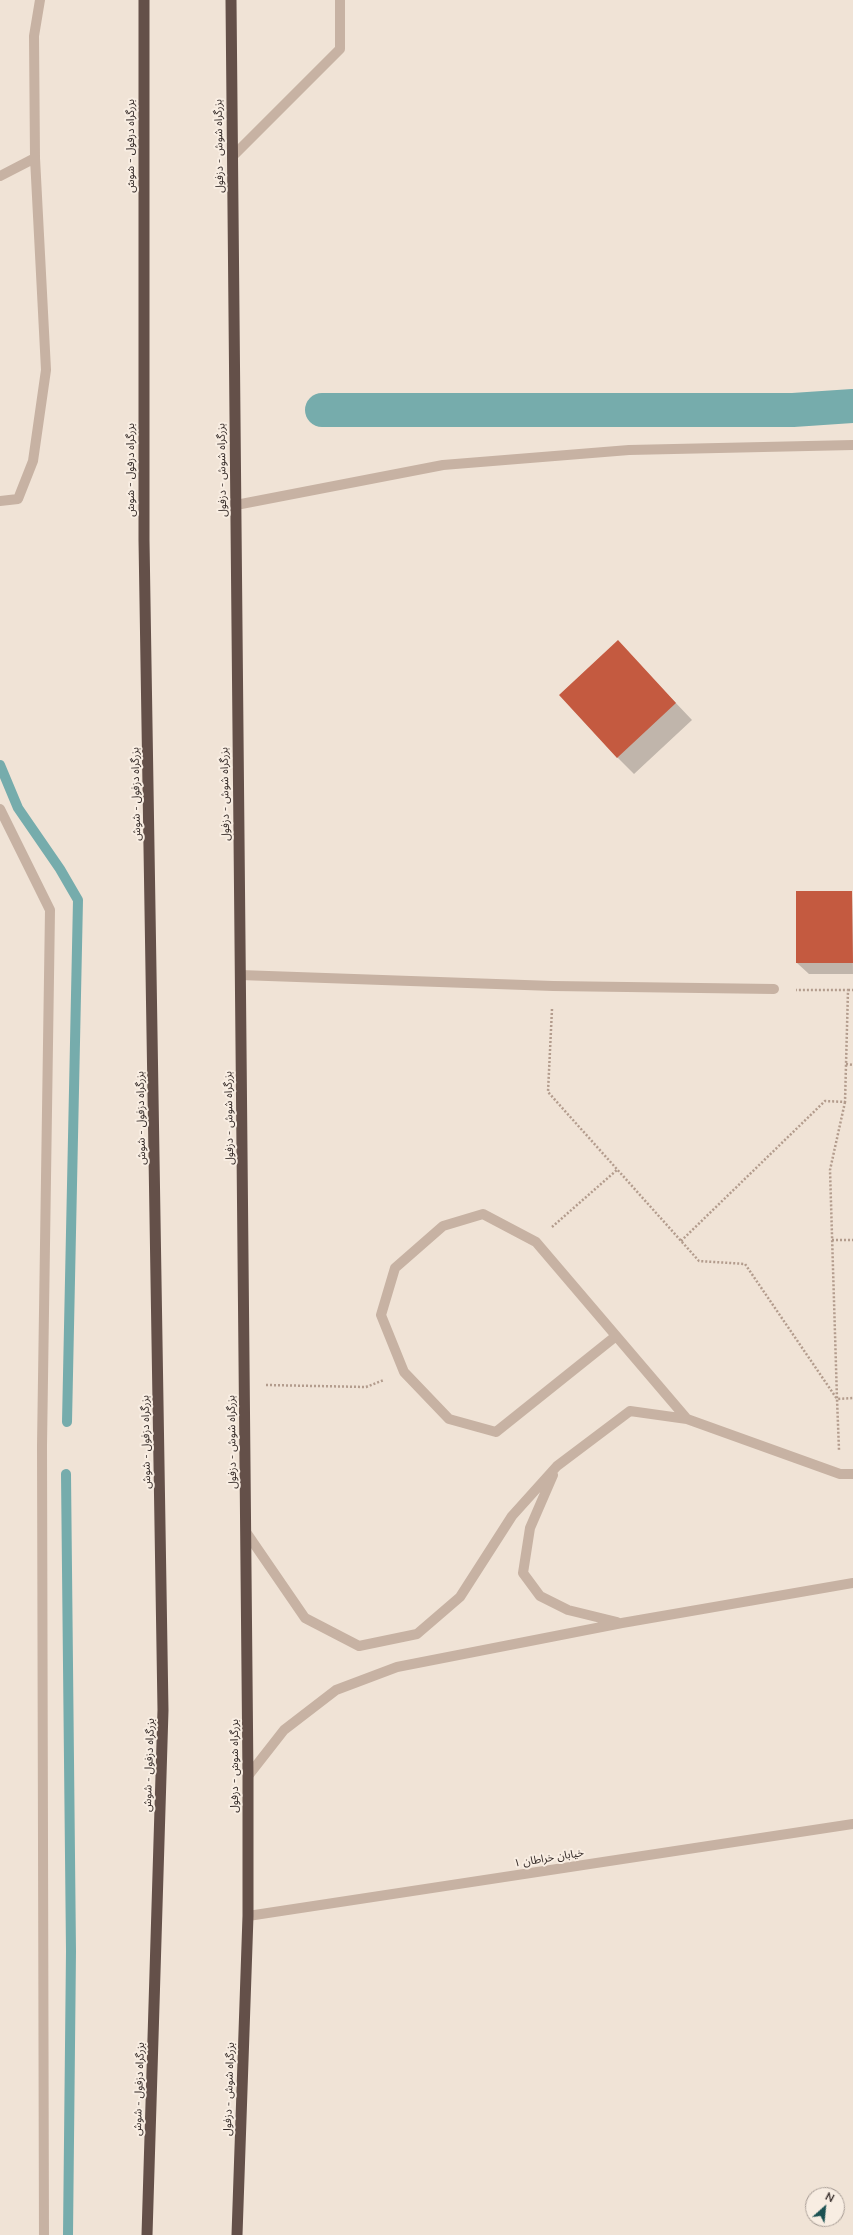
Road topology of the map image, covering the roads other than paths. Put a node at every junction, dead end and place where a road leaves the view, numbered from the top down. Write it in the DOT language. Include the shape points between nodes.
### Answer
graph roads {
  1 [pos="40,0"];
  2 [pos="144,0"];
  3 [pos="231,0"];
  4 [pos="340,0"];
  5 [pos="232,156"];
  6 [pos="35,158"];
  7 [pos="0,176"];
  8 [pos="853,445"];
  9 [pos="0,501"];
  10 [pos="236,505"];
  11 [pos="0,809"];
  12 [pos="240,975"];
  13 [pos="774,989"];
  14 [pos="616,1336"];
  15 [pos="687,1419"];
  16 [pos="557,1466"];
  17 [pos="853,1474"];
  18 [pos="246,1532"];
  19 [pos="853,1583"];
  20 [pos="622,1623"];
  21 [pos="248,1776"];
  22 [pos="853,1824"];
  23 [pos="248,1916"];
  24 [pos="44,2235"];
  25 [pos="148,2235"];
  26 [pos="237,2235"];
  1 -- 6 [label="street" via="34,36"];
  2 -- 25 [label="highway, بزرگراه دزفول - شوش" via="144,540 164,1710"];
  3 -- 5 [label="highway, بزرگراه شوش - دزفول"];
  4 -- 5 [label="street" via="340,49"];
  5 -- 10 [label="highway, بزرگراه شوش - دزفول"];
  6 -- 7 [label="street"];
  6 -- 9 [label="street" via="46,370 33,461 18,499"];
  8 -- 10 [label="street" via="629,450 443,465"];
  10 -- 12 [label="highway, بزرگراه شوش - دزفول"];
  11 -- 24 [label="street" via="50,910 42,1445"];
  12 -- 13 [label="street" via="553,986"];
  12 -- 18 [label="highway, بزرگراه شوش - دزفول"];
  14 -- 14 [label="street" via="536,1242 483,1214 443,1226 395,1268 381,1315 404,1372 449,1419 496,1432"];
  14 -- 15 [label="street"];
  15 -- 16 [label="street" via="630,1411"];
  15 -- 17 [label="street" via="840,1474"];
  16 -- 18 [label="street" via="512,1516 460,1597 417,1634 359,1646 305,1618"];
  16 -- 20 [label="street" via="530,1528 523,1573 540,1596 568,1610"];
  18 -- 21 [label="highway, بزرگراه شوش - دزفول"];
  19 -- 20 [label="street"];
  20 -- 21 [label="street" via="396,1667 336,1690 284,1730"];
  21 -- 23 [label="highway, بزرگراه شوش - دزفول"];
  22 -- 23 [label="street, خیابان خراطان ۱"];
  23 -- 26 [label="highway, بزرگراه شوش - دزفول"];
}
